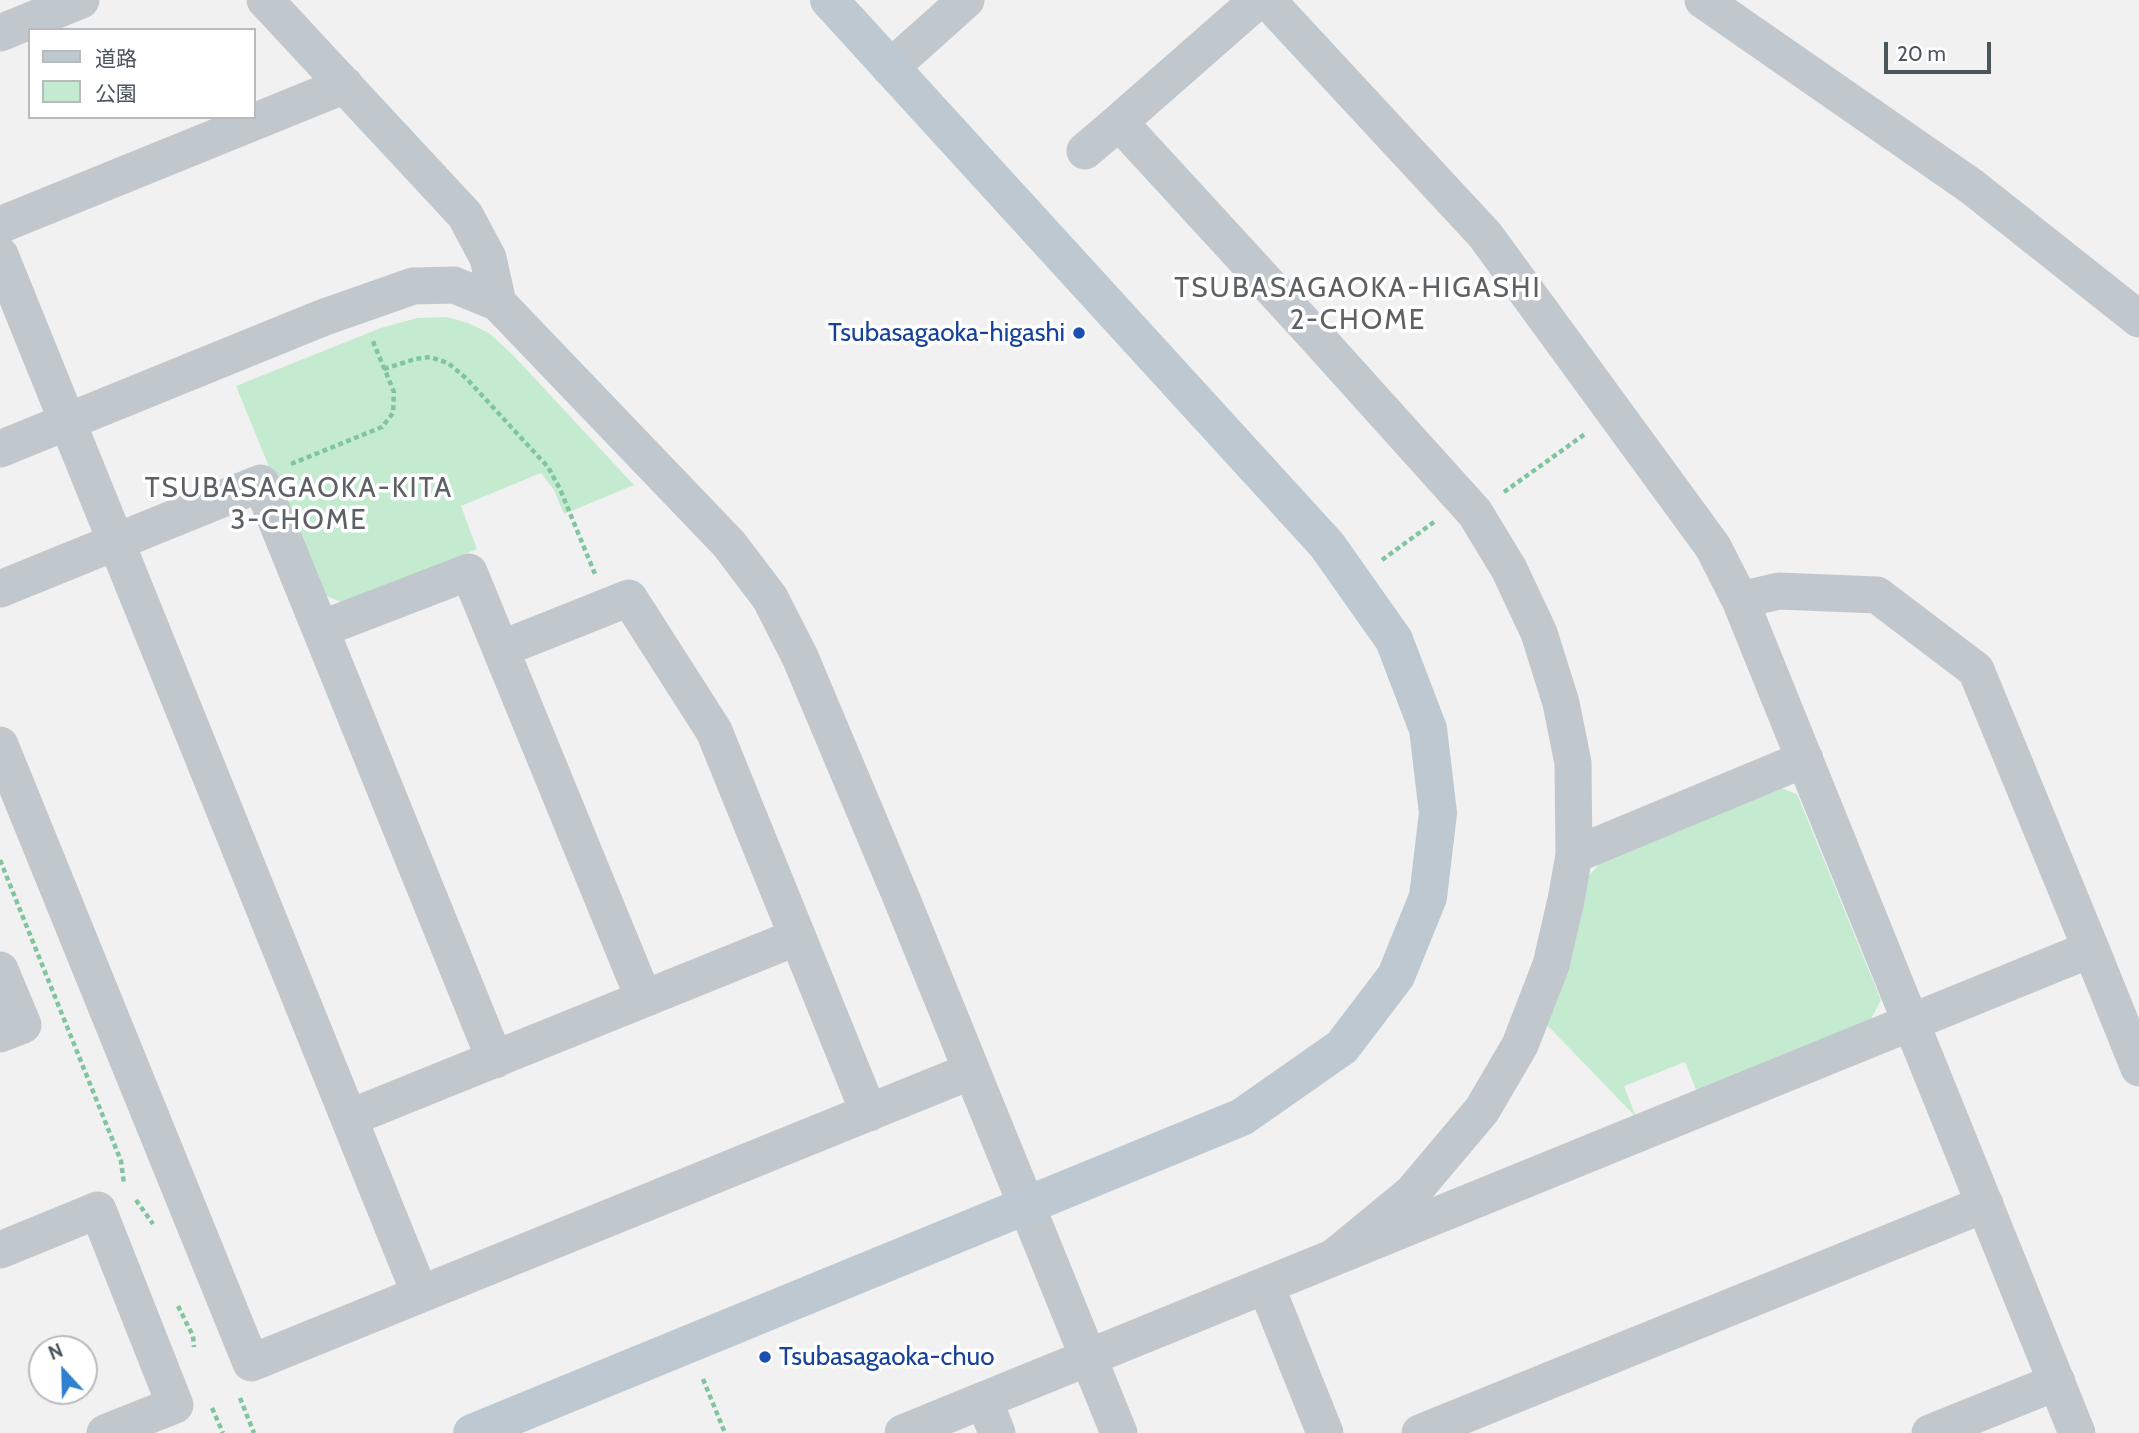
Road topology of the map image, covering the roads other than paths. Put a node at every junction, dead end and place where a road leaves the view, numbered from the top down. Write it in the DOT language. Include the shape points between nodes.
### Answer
graph roads {
  1 [pos="81,0"];
  2 [pos="265,0"];
  3 [pos="829,0"];
  4 [pos="966,0"];
  5 [pos="1258,0"];
  6 [pos="1267,0"];
  7 [pos="1703,0"];
  8 [pos="0,33"];
  9 [pos="890,68"];
  10 [pos="345,85"];
  11 [pos="1119,122"];
  12 [pos="1085,150"];
  13 [pos="0,225"];
  14 [pos="0,255"];
  15 [pos="498,303"];
  16 [pos="2139,319"];
  17 [pos="68,421"];
  18 [pos="0,449"];
  19 [pos="116,542"];
  20 [pos="0,589"];
  21 [pos="1740,600"];
  22 [pos="321,629"];
  23 [pos="501,649"];
  24 [pos="0,745"];
  25 [pos="1805,759"];
  26 [pos="1574,855"];
  27 [pos="797,937"];
  28 [pos="2091,949"];
  29 [pos="0,970"];
  30 [pos="644,999"];
  31 [pos="1912,1022"];
  32 [pos="0,1034"];
  33 [pos="495,1060"];
  34 [pos="2139,1068"];
  35 [pos="971,1071"];
  36 [pos="869,1113"];
  37 [pos="349,1118"];
  38 [pos="1985,1205"];
  39 [pos="1027,1207"];
  40 [pos="0,1250"];
  41 [pos="1334,1257"];
  42 [pos="1266,1286"];
  43 [pos="420,1294"];
  44 [pos="1088,1358"];
  45 [pos="2057,1382"];
  46 [pos="990,1417"];
  47 [pos="104,1433"];
  48 [pos="472,1433"];
  49 [pos="903,1433"];
  50 [pos="1119,1433"];
  51 [pos="1325,1433"];
  52 [pos="1420,1433"];
  53 [pos="1930,1433"];
  54 [pos="2077,1433"];
  1 -- 8 [label="street"];
  2 -- 10 [label="street"];
  3 -- 9 [label="street"];
  4 -- 9 [label="street"];
  5 -- 11 [label="street"];
  6 -- 21 [label="street" via="1485,235 1713,547"];
  7 -- 16 [label="street" via="1971,186"];
  9 -- 39 [label="street" via="1326,545 1394,640 1428,729 1438,813 1428,897 1396,976 1342,1047 1242,1117"];
  10 -- 13 [label="street"];
  10 -- 15 [label="street" via="465,215 488,258"];
  11 -- 12 [label="street"];
  11 -- 26 [label="street" via="1469,506 1509,569 1539,633 1561,703 1573,763"];
  14 -- 17 [label="street"];
  15 -- 17 [label="street" via="454,285 413,286"];
  15 -- 35 [label="street" via="729,544 770,598 800,657"];
  17 -- 18 [label="street"];
  17 -- 19 [label="street"];
  19 -- 20 [label="street"];
  19 -- 22 [label="street" via="261,483"];
  19 -- 37 [label="street"];
  21 -- 25 [label="street"];
  21 -- 28 [label="street" via="1779,591 1878,595 1976,670"];
  22 -- 23 [label="street" via="468,572"];
  22 -- 33 [label="street"];
  23 -- 27 [label="street" via="629,598 714,731"];
  23 -- 30 [label="street"];
  24 -- 43 [label="street" via="251,1363"];
  25 -- 26 [label="street"];
  25 -- 31 [label="street"];
  26 -- 41 [label="street" via="1551,965 1520,1045 1482,1110 1412,1193"];
  27 -- 30 [label="street"];
  27 -- 36 [label="street"];
  28 -- 31 [label="street"];
  28 -- 34 [label="street"];
  29 -- 32 [label="street" via="23,1025"];
  30 -- 33 [label="street"];
  31 -- 38 [label="street"];
  31 -- 41 [label="street"];
  33 -- 37 [label="street"];
  35 -- 36 [label="street"];
  35 -- 39 [label="street"];
  36 -- 43 [label="street"];
  37 -- 43 [label="street"];
  38 -- 45 [label="street"];
  38 -- 52 [label="street"];
  39 -- 44 [label="street"];
  39 -- 48 [label="street"];
  40 -- 47 [label="street" via="98,1210 175,1405"];
  41 -- 42 [label="street"];
  42 -- 44 [label="street"];
  42 -- 51 [label="street"];
  44 -- 46 [label="street"];
  44 -- 50 [label="street"];
  45 -- 53 [label="street"];
  45 -- 54 [label="street"];
  46 -- 49 [label="street"];
}
